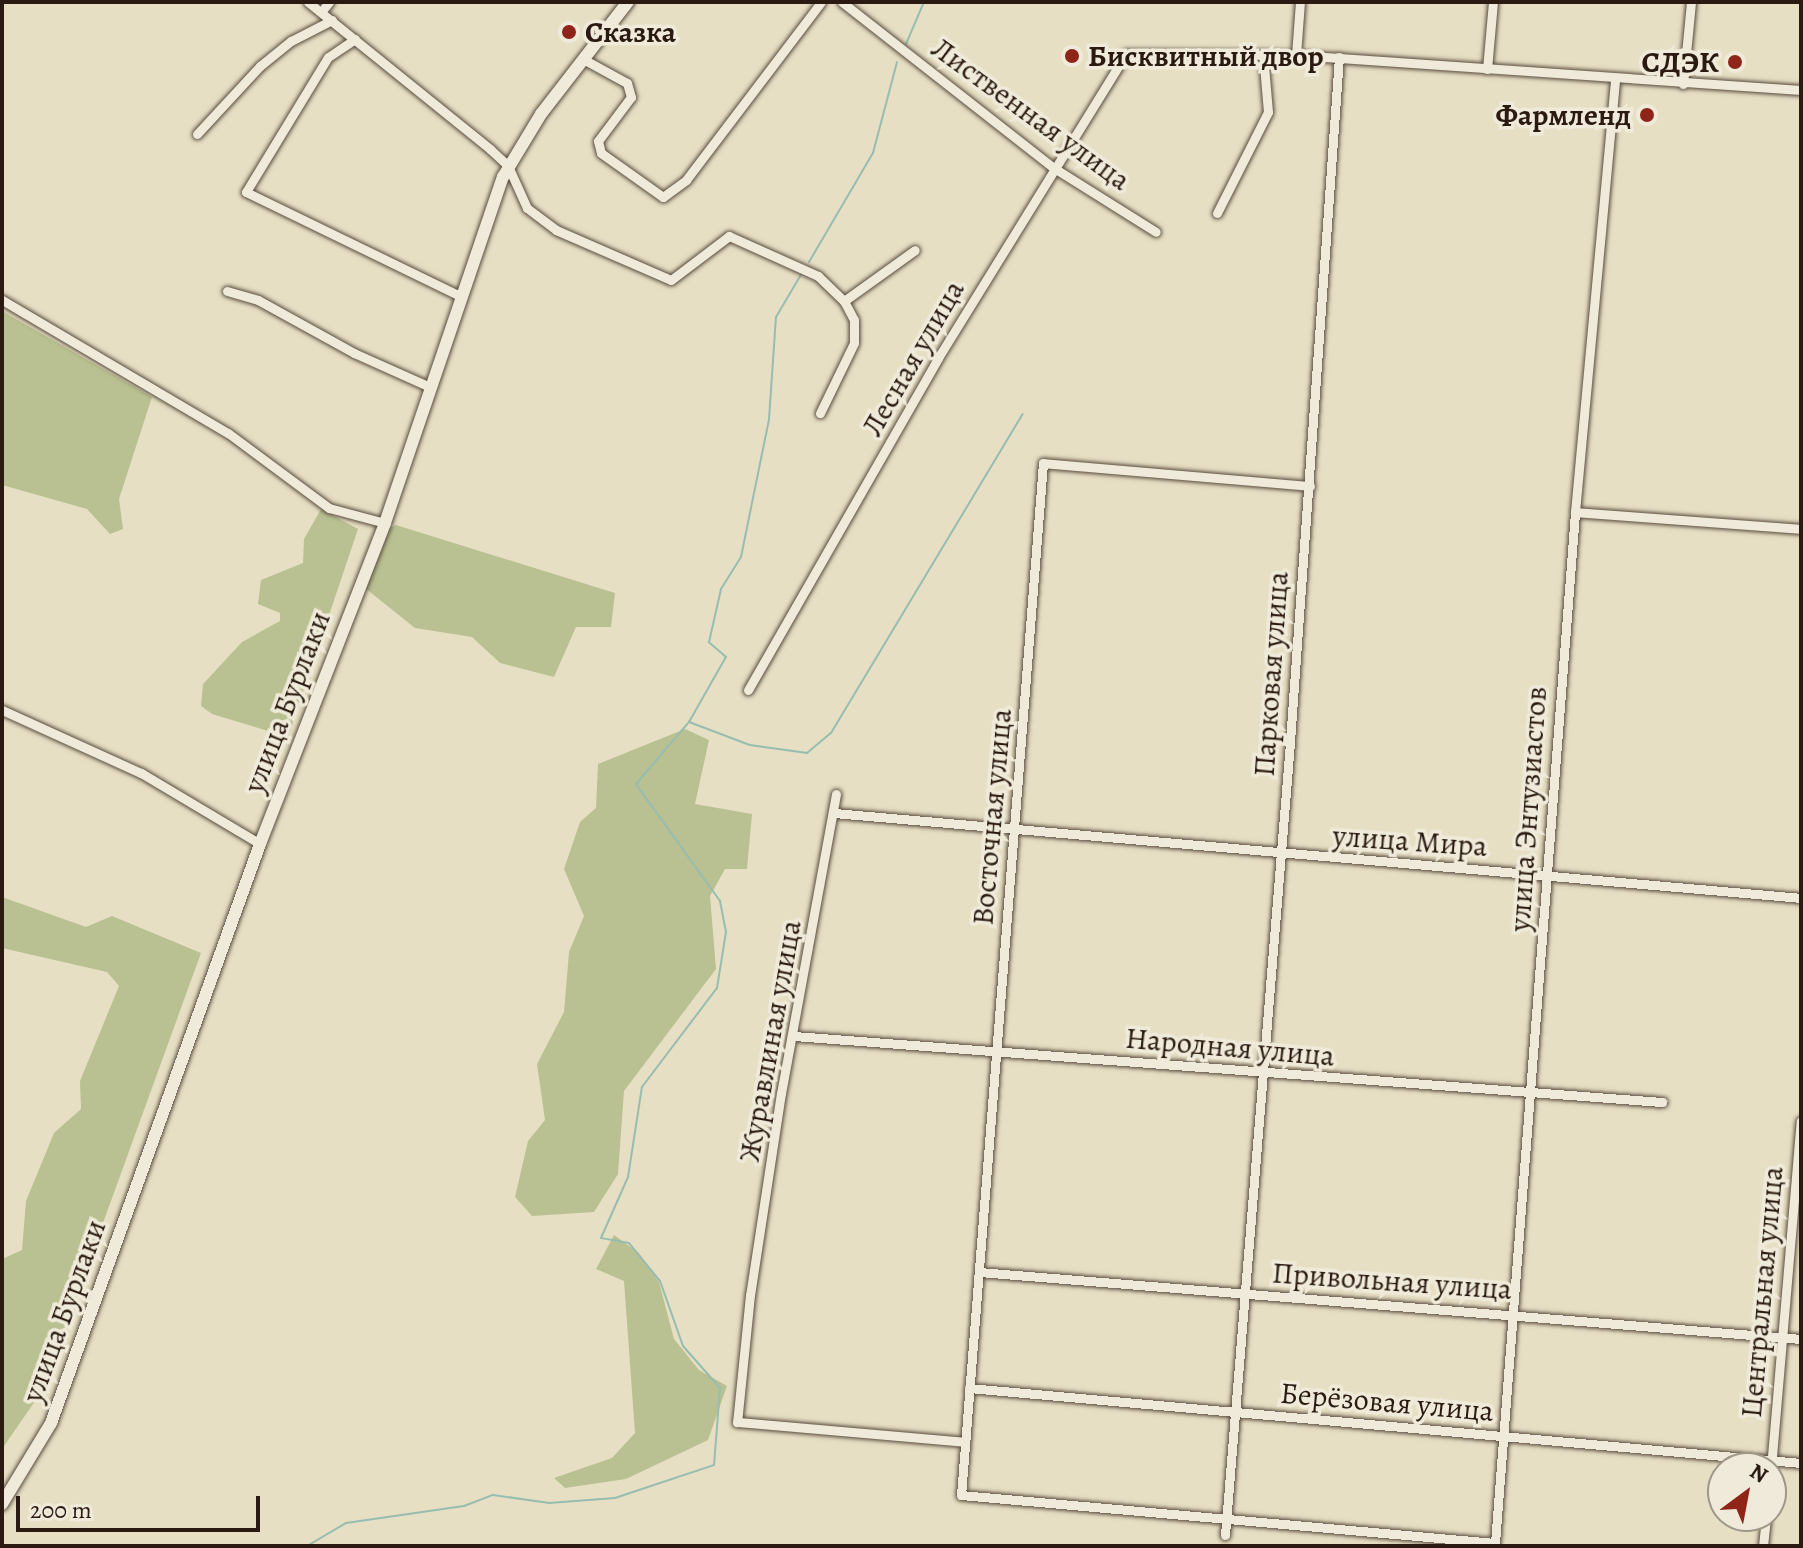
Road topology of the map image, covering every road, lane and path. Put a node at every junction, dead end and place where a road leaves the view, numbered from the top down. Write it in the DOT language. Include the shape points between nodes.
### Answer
graph roads {
  1 [pos="308,2"];
  2 [pos="329,2"];
  3 [pos="628,2"];
  4 [pos="821,2"];
  5 [pos="842,2"];
  6 [pos="1300,2"];
  7 [pos="1493,2"];
  8 [pos="1691,2"];
  9 [pos="321,12"];
  10 [pos="332,20"];
  11 [pos="355,39"];
  12 [pos="1263,54"];
  13 [pos="1296,55"];
  14 [pos="1339,57"];
  15 [pos="583,59"];
  16 [pos="1487,69"];
  17 [pos="1615,79"];
  18 [pos="1683,84"];
  19 [pos="1801,90"];
  20 [pos="197,134"];
  21 [pos="508,166"];
  22 [pos="1054,168"];
  23 [pos="1217,213"];
  24 [pos="1156,232"];
  25 [pos="915,250"];
  26 [pos="227,291"];
  27 [pos="460,296"];
  28 [pos="2,300"];
  29 [pos="844,301"];
  30 [pos="430,387"];
  31 [pos="820,413"];
  32 [pos="1310,486"];
  33 [pos="1575,512"];
  34 [pos="385,523"];
  35 [pos="1801,529"];
  36 [pos="748,690"];
  37 [pos="2,710"];
  38 [pos="836,794"];
  39 [pos="834,813"];
  40 [pos="1015,832"];
  41 [pos="260,844"];
  42 [pos="1281,855"];
  43 [pos="1547,875"];
  44 [pos="1801,898"];
  45 [pos="794,1036"];
  46 [pos="997,1050"];
  47 [pos="1264,1074"];
  48 [pos="1530,1096"];
  49 [pos="1662,1102"];
  50 [pos="1801,1121"];
  51 [pos="979,1272"];
  52 [pos="1244,1295"];
  53 [pos="1516,1314"];
  54 [pos="1783,1337"];
  55 [pos="1801,1339"];
  56 [pos="969,1388"];
  57 [pos="1234,1412"];
  58 [pos="1504,1436"];
  59 [pos="965,1442"];
  60 [pos="1772,1452"];
  61 [pos="1707,1457"];
  62 [pos="2,1504"];
  63 [pos="1226,1519"];
  64 [pos="1225,1535"];
  1 -- 9 [label="street"];
  2 -- 9 [label="street"];
  3 -- 15 [label="street, улица Бурлаки"];
  4 -- 15 [label="street" via="686,180 663,197 601,153 598,141 631,97 627,83"];
  5 -- 22 [label="street, Лиственная улица"];
  6 -- 13 [label="street"];
  7 -- 16 [label="street"];
  8 -- 18 [label="street"];
  9 -- 10 [label="street"];
  10 -- 11 [label="street"];
  10 -- 20 [label="street" via="291,41 260,66"];
  11 -- 21 [label="street"];
  11 -- 27 [label="street" via="328,57 246,192"];
  12 -- 13 [label="street"];
  12 -- 22 [label="street, Лесная улица" via="1126,54"];
  12 -- 23 [label="street" via="1268,112"];
  13 -- 14 [label="street"];
  14 -- 16 [label="street"];
  14 -- 32 [label="street, Парковая улица"];
  15 -- 21 [label="street, улица Бурлаки"];
  16 -- 17 [label="street"];
  17 -- 18 [label="street"];
  17 -- 33 [label="street, улица Энтузиастов"];
  18 -- 19 [label="street"];
  21 -- 27 [label="street, улица Бурлаки"];
  21 -- 29 [label="street" via="527,208 556,230 644,271 671,280 729,236 802,265"];
  22 -- 24 [label="street, Лиственная улица"];
  22 -- 36 [label="street, Лесная улица" via="831,540"];
  25 -- 29 [label="street"];
  26 -- 30 [label="street" via="258,300"];
  27 -- 30 [label="street, улица Бурлаки"];
  28 -- 34 [label="street" via="228,433 329,508"];
  29 -- 31 [label="street" via="854,320 854,343"];
  30 -- 34 [label="street, улица Бурлаки"];
  32 -- 40 [label="street, Восточная улица" via="1043,463"];
  32 -- 42 [label="street, Парковая улица"];
  33 -- 35 [label="street"];
  33 -- 43 [label="street, улица Энтузиастов"];
  34 -- 41 [label="street, улица Бурлаки"];
  37 -- 41 [label="street" via="141,773"];
  38 -- 39 [label="street, Журавлиная улица"];
  39 -- 40 [label="street, улица Мира"];
  39 -- 45 [label="street, Журавлиная улица"];
  40 -- 42 [label="street, улица Мира"];
  40 -- 46 [label="street, Восточная улица"];
  41 -- 62 [label="street, улица Бурлаки" via="41,1447"];
  42 -- 43 [label="street, улица Мира"];
  42 -- 47 [label="street, Парковая улица"];
  43 -- 44 [label="street, улица Мира"];
  43 -- 48 [label="street, улица Энтузиастов"];
  45 -- 46 [label="street, Народная улица"];
  45 -- 59 [label="street, Журавлиная улица" via="750,1295 737,1422"];
  46 -- 47 [label="street, Народная улица"];
  46 -- 51 [label="street, Восточная улица"];
  47 -- 48 [label="street, Народная улица"];
  47 -- 52 [label="street, Парковая улица"];
  48 -- 49 [label="street, Народная улица"];
  48 -- 53 [label="street, улица Энтузиастов"];
  50 -- 54 [label="street, Центральная улица"];
  51 -- 52 [label="street, Привольная улица"];
  51 -- 56 [label="street, Восточная улица"];
  52 -- 53 [label="street, Привольная улица"];
  52 -- 57 [label="street, Парковая улица"];
  53 -- 54 [label="street, Привольная улица"];
  53 -- 58 [label="street, улица Энтузиастов"];
  54 -- 55 [label="street, Привольная улица"];
  54 -- 60 [label="street, Центральная улица"];
  56 -- 57 [label="street, Берёзовая улица"];
  56 -- 59 [label="street, Восточная улица"];
  57 -- 58 [label="street, Берёзовая улица"];
  57 -- 63 [label="street, Парковая улица"];
  58 -- 61 [label="street, Берёзовая улица"];
  58 -- 63 [label="street, улица Энтузиастов" via="1495,1543"];
  59 -- 63 [label="street, Восточная улица" via="961,1495"];
  63 -- 64 [label="street, Парковая улица"];
}
